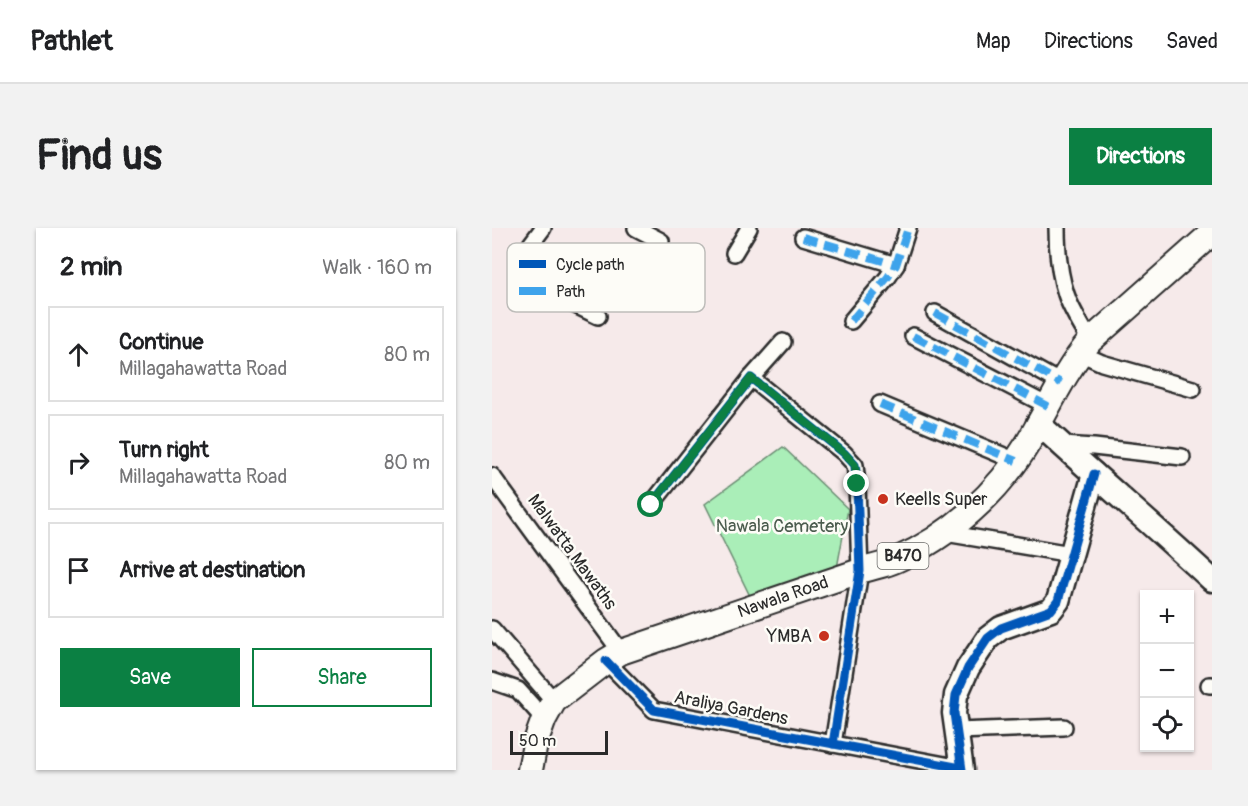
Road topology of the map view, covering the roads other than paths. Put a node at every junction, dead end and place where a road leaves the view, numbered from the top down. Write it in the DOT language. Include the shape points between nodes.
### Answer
graph roads {
  1 [pos="543,228"];
  2 [pos="636,228"];
  3 [pos="749,228"];
  4 [pos="908,228"];
  5 [pos="1057,228"];
  6 [pos="1212,233"];
  7 [pos="803,237"];
  8 [pos="661,241"];
  9 [pos="532,243"];
  10 [pos="734,253"];
  11 [pos="896,265"];
  12 [pos="590,312"];
  13 [pos="935,313"];
  14 [pos="598,316"];
  15 [pos="851,321"];
  16 [pos="913,336"];
  17 [pos="783,342"];
  18 [pos="1085,347"];
  19 [pos="751,378"];
  20 [pos="1061,383"];
  21 [pos="1193,389"];
  22 [pos="880,404"];
  23 [pos="1043,414"];
  24 [pos="1062,445"];
  25 [pos="1182,457"];
  26 [pos="1016,460"];
  27 [pos="1094,474"];
  28 [pos="492,476"];
  29 [pos="651,505"];
  30 [pos="945,533"];
  31 [pos="1071,554"];
  32 [pos="860,571"];
  33 [pos="1212,580"];
  34 [pos="492,629"];
  35 [pos="614,656"];
  36 [pos="492,681"];
  37 [pos="549,710"];
  38 [pos="1064,727"];
  39 [pos="957,731"];
  40 [pos="833,744"];
  41 [pos="962,769"];
  42 [pos="530,770"];
  1 -- 9 [label="street"];
  2 -- 8 [label="street"];
  3 -- 10 [label="street"];
  4 -- 11 [label="street"];
  5 -- 18 [label="street" via="1060,273"];
  6 -- 18 [label="main road, Nawala Road / B470"];
  7 -- 11 [label="street"];
  11 -- 15 [label="street"];
  12 -- 14 [label="street"];
  13 -- 20 [label="street"];
  16 -- 23 [label="street"];
  17 -- 19 [label="street"];
  18 -- 20 [label="main road, Nawala Road / B470"];
  18 -- 21 [label="street" via="1102,363"];
  19 -- 29 [label="street"];
  19 -- 32 [label="street" via="855,465"];
  20 -- 23 [label="main road, Nawala Road / B470"];
  22 -- 26 [label="street"];
  23 -- 24 [label="street"];
  23 -- 26 [label="main road, Nawala Road / B470"];
  24 -- 25 [label="street"];
  24 -- 27 [label="street"];
  26 -- 30 [label="main road, Nawala Road / B470" via="983,500"];
  27 -- 31 [label="street"];
  27 -- 33 [label="street"];
  28 -- 35 [label="street, Malwatta Mawaths"];
  30 -- 31 [label="street"];
  30 -- 32 [label="main road, Nawala Road / B470" via="895,560"];
  31 -- 39 [label="street" via="1058,601 1051,610 1001,628 988,638 968,668 956,696"];
  32 -- 35 [label="main road, Nawala Road / B470"];
  32 -- 40 [label="street"];
  34 -- 37 [label="street"];
  35 -- 37 [label="main road, Nawala Road / B470"];
  35 -- 40 [label="street, Araliya Gardens" via="654,710"];
  36 -- 37 [label="street" via="518,690"];
  37 -- 42 [label="main road" via="535,744"];
  38 -- 39 [label="street"];
  39 -- 41 [label="street"];
  40 -- 41 [label="street, Araliya Gardens"];
}
